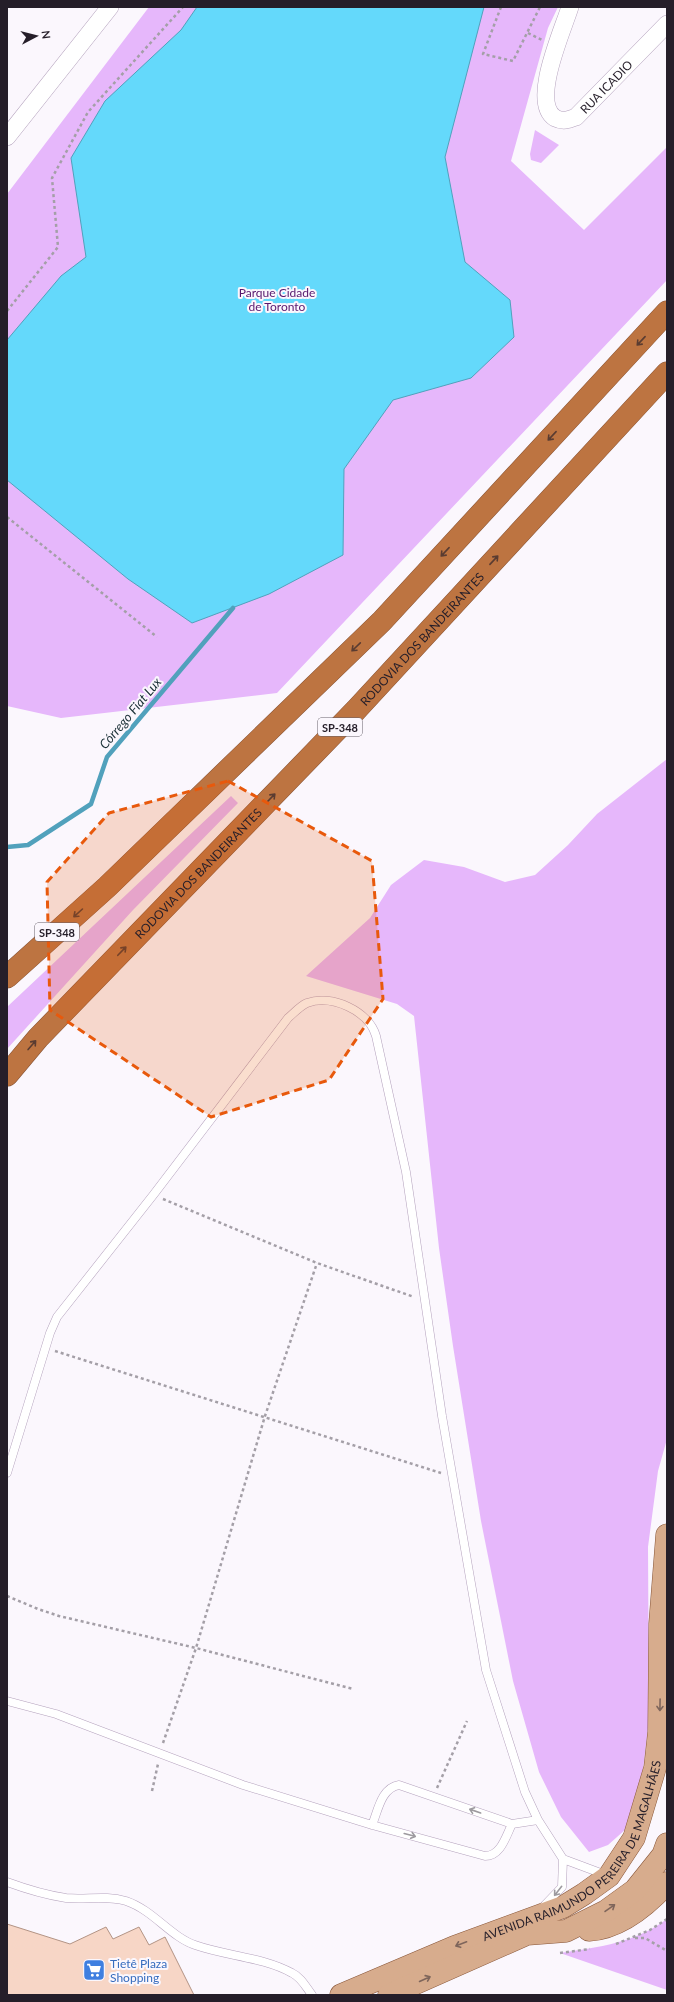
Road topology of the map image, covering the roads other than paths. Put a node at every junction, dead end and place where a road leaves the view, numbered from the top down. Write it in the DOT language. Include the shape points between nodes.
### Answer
graph roads {
  1 [pos="110,7"];
  2 [pos="570,7"];
  3 [pos="667,24"];
  4 [pos="7,137"];
  5 [pos="667,312"];
  6 [pos="667,373"];
  7 [pos="7,977"];
  8 [pos="7,1075"];
  9 [pos="7,1473"];
  10 [pos="667,1535"];
  11 [pos="664,1651"];
  12 [pos="7,1701"];
  13 [pos="659,1732"];
  14 [pos="667,1769"];
  15 [pos="538,1820"];
  16 [pos="512,1824"];
  17 [pos="372,1825"];
  18 [pos="667,1844"];
  19 [pos="563,1859"];
  20 [pos="609,1876"];
  21 [pos="7,1882"];
  22 [pos="667,1883"];
  23 [pos="536,1916"];
  24 [pos="566,1931"];
  25 [pos="365,1990"];
  26 [pos="312,1995"];
  27 [pos="341,1995"];
  28 [pos="389,1995"];
  1 -- 4 [label="street"];
  2 -- 3 [label="street, RUA ICADIO" via="545,94 546,106 552,115 560,120 568,121 576,117"];
  5 -- 7 [label="highway, SP-348, one-way" via="382,621 107,886"];
  8 -- 6 [label="highway, RODOVIA DOS BANDEIRANTES / SP-348, one-way" via="49,1027 356,710"];
  9 -- 15 [label="lane" via="57,1317 288,1018 306,1004 322,1000 360,1013 375,1030 406,1172 424,1301 486,1670 525,1792"];
  10 -- 11 [label="main road, AVENIDA RAIMUNDO PEREIRA DE MAGALHÃES" via="661,1617"];
  11 -- 13 [label="main road, AVENIDA RAIMUNDO PEREIRA DE MAGALHÃES, one-way"];
  12 -- 17 [label="lane" via="56,1714 243,1785"];
  13 -- 14 [label="main road"];
  13 -- 20 [label="main road, AVENIDA RAIMUNDO PEREIRA DE MAGALHÃES" via="655,1768 634,1838"];
  15 -- 16 [label="lane"];
  15 -- 19 [label="lane"];
  17 -- 16 [label="lane, one-way" via="487,1856 498,1850"];
  16 -- 17 [label="lane, one-way" via="405,1786 396,1786 385,1794"];
  24 -- 18 [label="main road, AVENIDA RAIMUNDO PEREIRA DE MAGALHÃES, one-way" via="606,1911 635,1890 663,1855"];
  19 -- 20 [label="lane"];
  19 -- 23 [label="lane, one-way" via="562,1887"];
  20 -- 23 [label="main road, AVENIDA RAIMUNDO PEREIRA DE MAGALHÃES" via="563,1907"];
  21 -- 26 [label="lane" via="36,1892 66,1898 109,1897 128,1902 146,1910 195,1945 239,1955 292,1973 303,1982"];
  22 -- 24 [label="main road" via="637,1911 611,1925"];
  23 -- 25 [label="main road, AVENIDA RAIMUNDO PEREIRA DE MAGALHÃES, one-way" via="454,1947"];
  28 -- 24 [label="main road, AVENIDA RAIMUNDO PEREIRA DE MAGALHÃES, one-way" via="527,1934"];
  25 -- 27 [label="main road, AVENIDA RAIMUNDO PEREIRA DE MAGALHÃES"];
}
